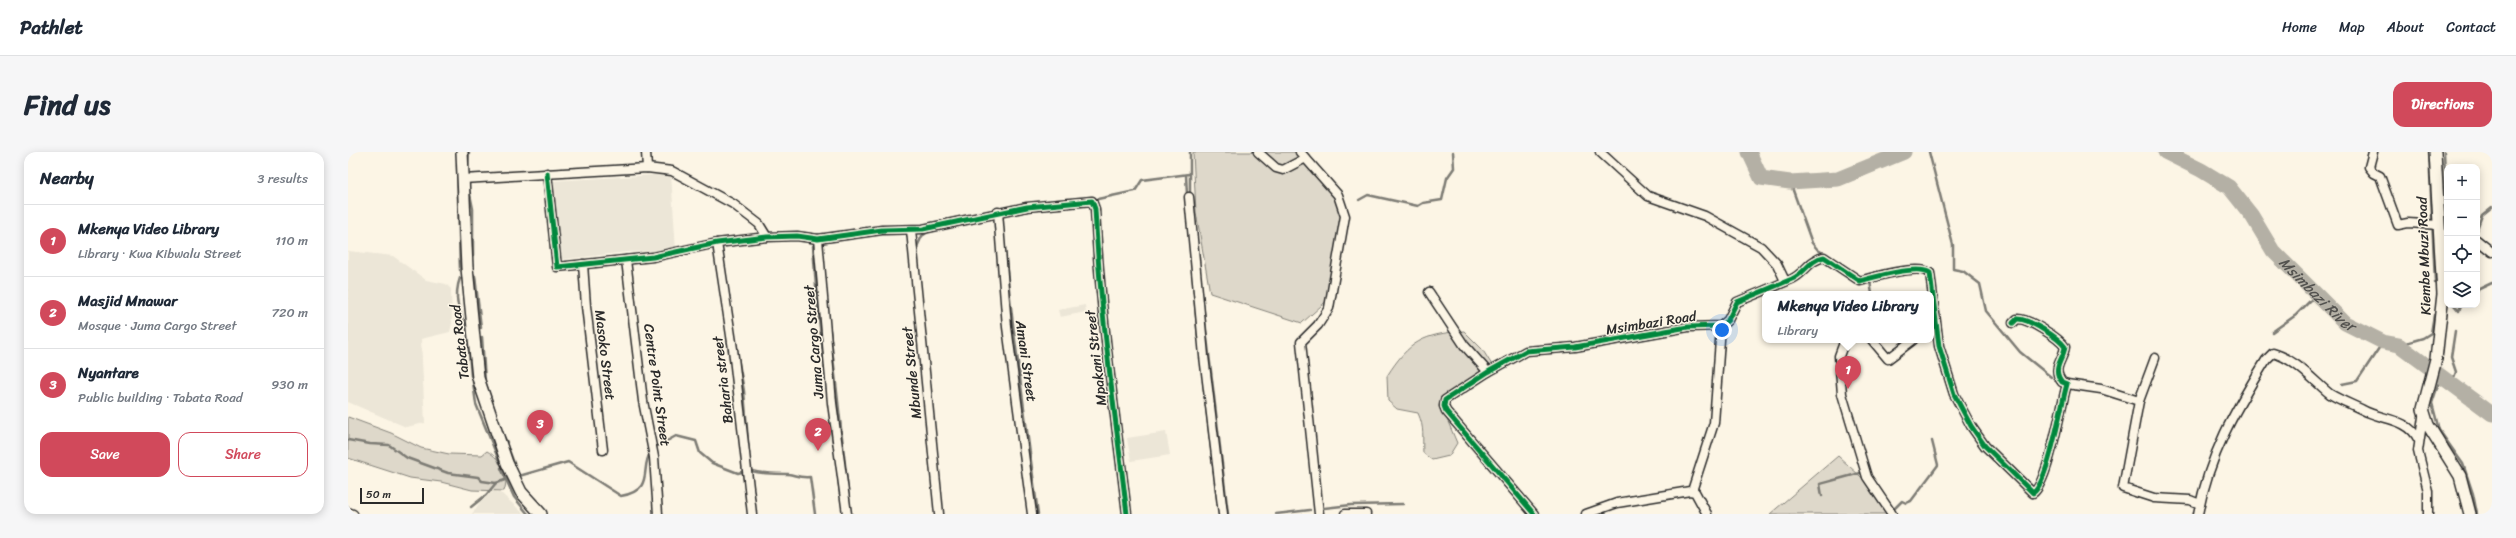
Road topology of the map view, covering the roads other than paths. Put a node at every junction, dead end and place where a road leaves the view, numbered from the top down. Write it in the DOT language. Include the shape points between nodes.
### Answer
graph roads {
  1 [pos="462,152"];
  2 [pos="646,152"];
  3 [pos="1258,152"];
  4 [pos="1600,152"];
  5 [pos="2373,152"];
  6 [pos="2435,152"];
  7 [pos="1302,156"];
  8 [pos="647,168"];
  9 [pos="547,173"];
  10 [pos="462,179"];
  11 [pos="1189,197"];
  12 [pos="998,212"];
  13 [pos="2439,225"];
  14 [pos="911,230"];
  15 [pos="767,237"];
  16 [pos="818,239"];
  17 [pos="2480,242"];
  18 [pos="717,243"];
  19 [pos="2492,252"];
  20 [pos="626,260"];
  21 [pos="583,264"];
  22 [pos="1785,281"];
  23 [pos="1762,291"];
  24 [pos="1762,291"];
  25 [pos="1932,291"];
  26 [pos="1429,292"];
  27 [pos="2013,323"];
  28 [pos="1721,326"];
  29 [pos="1934,331"];
  30 [pos="1844,343"];
  31 [pos="1874,343"];
  32 [pos="1909,343"];
  33 [pos="2155,358"];
  34 [pos="1488,372"];
  35 [pos="2067,384"];
  36 [pos="2139,402"];
  37 [pos="2424,417"];
  38 [pos="2418,439"];
  39 [pos="604,450"];
  40 [pos="1692,490"];
  41 [pos="2200,504"];
  42 [pos="348,512"];
  43 [pos="353,514"];
  44 [pos="541,514"];
  45 [pos="658,514"];
  46 [pos="752,514"];
  47 [pos="847,514"];
  48 [pos="939,514"];
  49 [pos="1032,514"];
  50 [pos="1127,514"];
  51 [pos="1223,514"];
  52 [pos="1318,514"];
  53 [pos="1345,514"];
  54 [pos="1366,514"];
  55 [pos="1534,514"];
  56 [pos="1586,514"];
  57 [pos="1707,514"];
  58 [pos="1892,514"];
  59 [pos="2198,514"];
  60 [pos="2428,514"];
  61 [pos="2470,514"];
  1 -- 10 [label="main road, Tabata Road"];
  2 -- 8 [label="street"];
  3 -- 7 [label="street" via="1276,168 1283,170"];
  4 -- 22 [label="street" via="1648,196 1705,216 1761,247 1775,260"];
  5 -- 13 [label="street" via="2369,167 2380,176 2398,224"];
  6 -- 13 [label="main road, Kiembe Mbuzi Road"];
  7 -- 52 [label="street" via="1338,196 1345,216 1328,308 1318,325 1301,342"];
  8 -- 9 [label="street"];
  8 -- 15 [label="street" via="672,171 733,204 759,224"];
  9 -- 10 [label="street"];
  9 -- 21 [label="street" via="557,268"];
  10 -- 44 [label="main road, Tabata Road" via="467,268 478,378 507,463 521,492"];
  11 -- 51 [label="street" via="1204,356"];
  12 -- 14 [label="street"];
  12 -- 49 [label="street, Amani Street" via="1007,327"];
  12 -- 50 [label="street, Mpakani Street" via="1092,200 1095,209 1106,357"];
  13 -- 37 [label="main road, Kiembe Mbuzi Road" via="2443,294 2436,359 2423,402"];
  14 -- 16 [label="street" via="889,229"];
  14 -- 48 [label="street, Mbunde Street"];
  15 -- 16 [label="street" via="798,236"];
  15 -- 18 [label="street"];
  16 -- 47 [label="street, Juma Cargo Street" via="832,403"];
  17 -- 19 [label="street"];
  18 -- 20 [label="street" via="653,257"];
  18 -- 46 [label="street, Baharia street" via="733,349"];
  20 -- 21 [label="street"];
  20 -- 45 [label="street, Centre Point Street" via="643,401 654,457"];
  21 -- 39 [label="street, Masoko Street"];
  22 -- 23 [label="street"];
  22 -- 25 [label="street" via="1800,275 1815,259 1824,257 1860,280 1912,269 1927,270 1932,281"];
  24 -- 28 [label="street" via="1737,302 1728,320"];
  26 -- 34 [label="street" via="1464,345"];
  27 -- 35 [label="street" via="2017,319 2022,319 2040,327 2063,344 2065,350 2057,364 2056,372 2062,382"];
  28 -- 34 [label="street, Msimbazi Road" via="1688,327 1575,347 1538,348 1526,351"];
  28 -- 40 [label="street" via="1714,423"];
  29 -- 35 [label="street" via="1950,384 1971,426 1985,446 2030,493 2035,492 2048,463"];
  30 -- 58 [label="street" via="1839,366 1845,403 1867,477"];
  31 -- 32 [label="street" via="1888,360"];
  33 -- 36 [label="street"];
  34 -- 55 [label="street, Msimbazi Road" via="1445,400 1444,406"];
  35 -- 36 [label="street" via="2102,389"];
  36 -- 41 [label="street" via="2123,488 2154,498 2190,500"];
  37 -- 38 [label="street"];
  37 -- 61 [label="main road" via="2460,476"];
  38 -- 41 [label="street" via="2412,431 2397,421 2371,414 2332,395 2294,364 2273,353 2230,418 2212,459"];
  38 -- 60 [label="street" via="2418,451 2428,491"];
  40 -- 56 [label="street" via="1617,503"];
  40 -- 57 [label="street"];
  41 -- 59 [label="street"];
  42 -- 43 [label="street"];
  53 -- 54 [label="street"];
}
